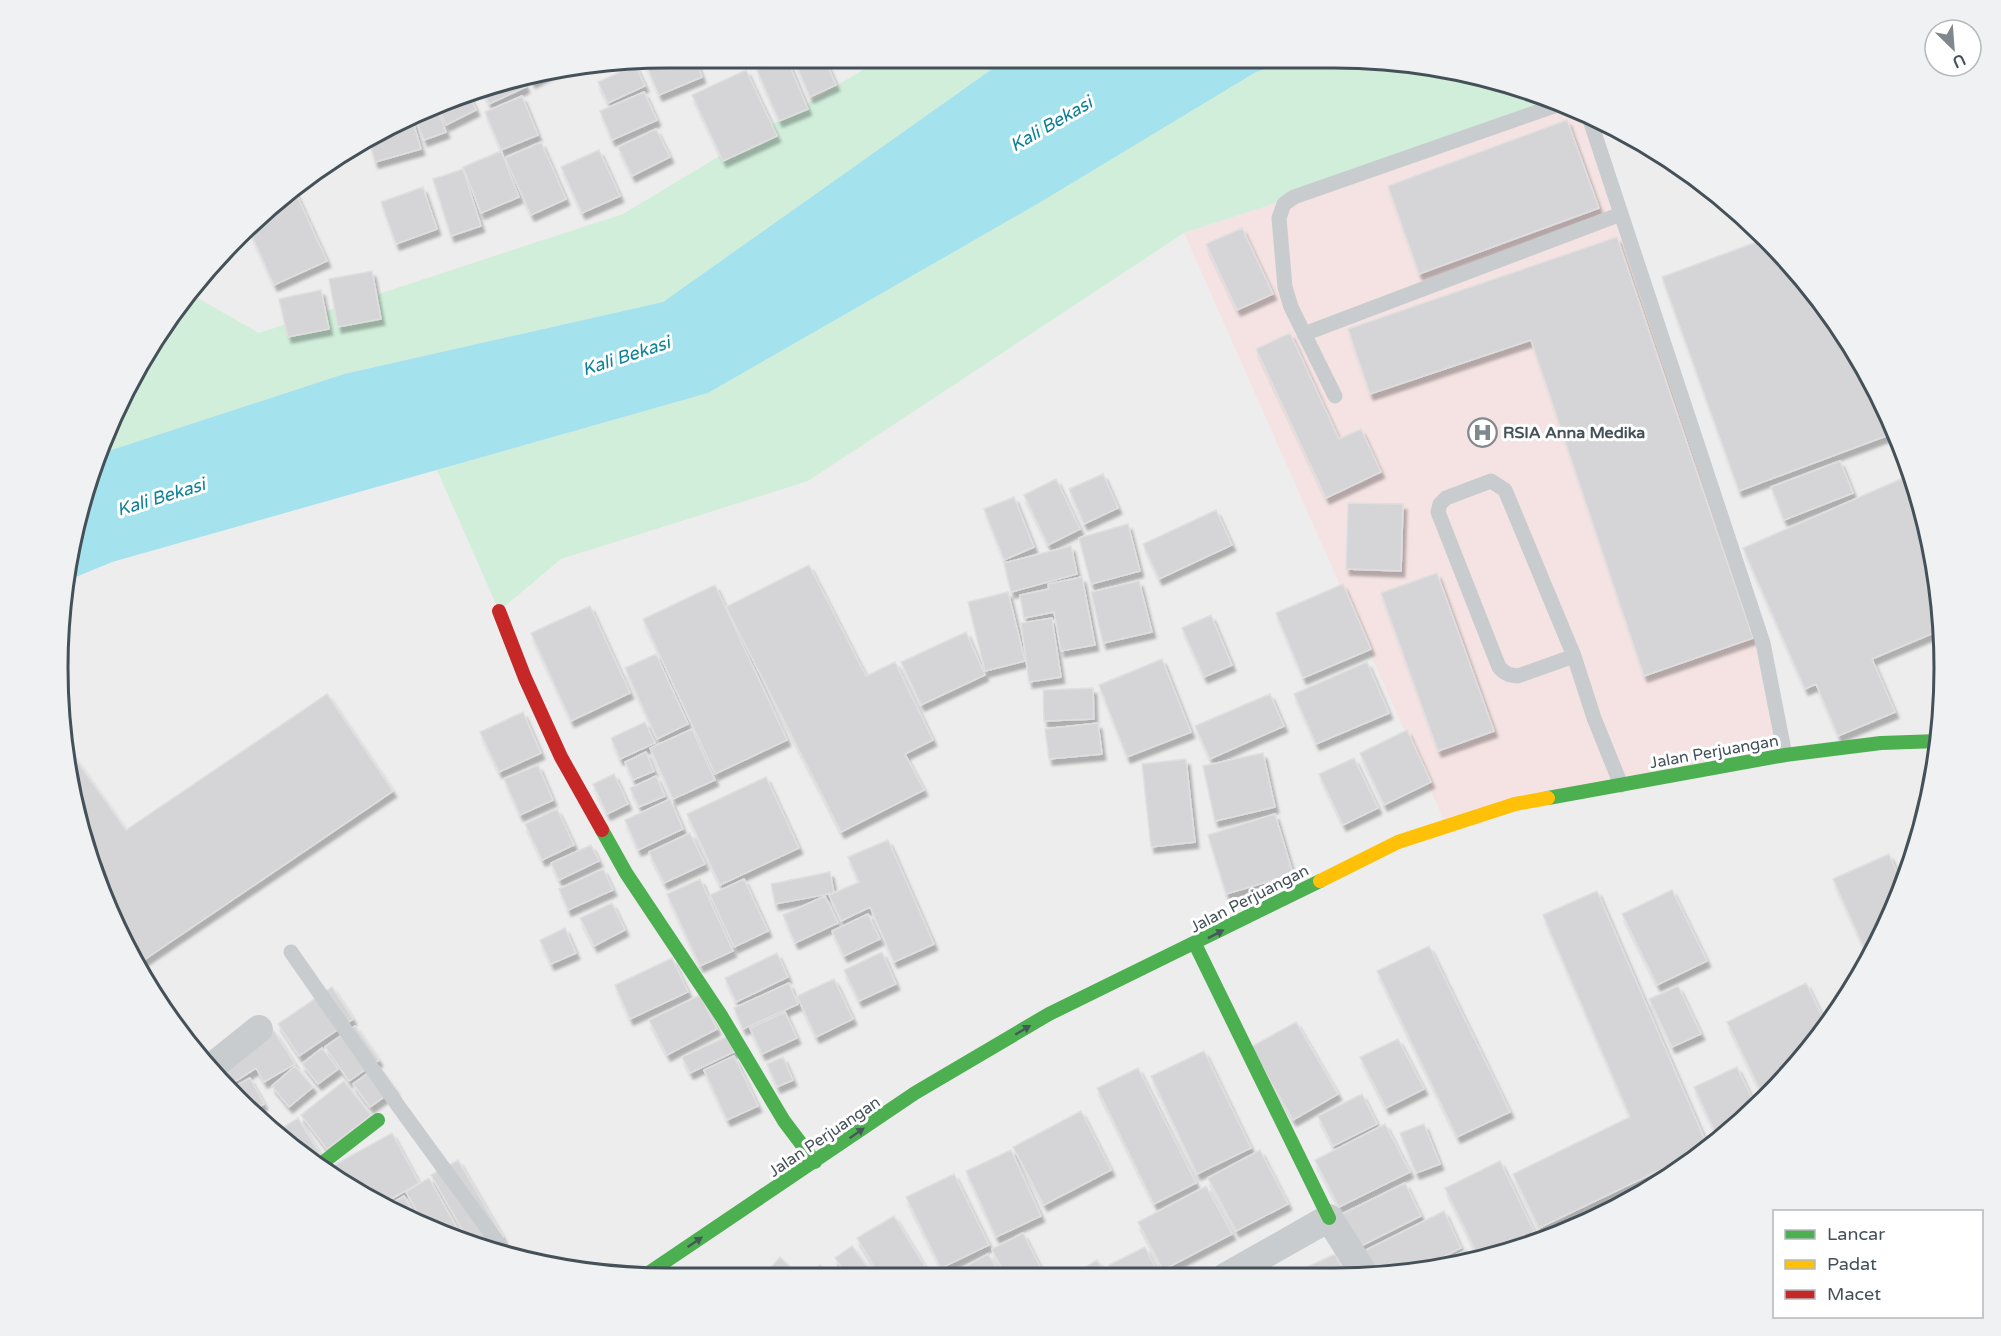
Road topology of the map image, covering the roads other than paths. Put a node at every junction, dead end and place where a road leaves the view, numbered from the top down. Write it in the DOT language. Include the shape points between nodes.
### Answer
graph roads {
  1 [pos="1549,108"];
  2 [pos="1592,126"];
  3 [pos="1621,214"];
  4 [pos="1304,334"];
  5 [pos="1335,396"];
  6 [pos="499,611"];
  7 [pos="1574,656"];
  8 [pos="1928,741"];
  9 [pos="1785,755"];
  10 [pos="1621,785"];
  11 [pos="1195,944"];
  12 [pos="291,952"];
  13 [pos="258,1029"];
  14 [pos="216,1063"];
  15 [pos="378,1120"];
  16 [pos="325,1161"];
  17 [pos="815,1162"];
  18 [pos="1329,1218"];
  19 [pos="499,1244"];
  20 [pos="1360,1267"];
  21 [pos="656,1268"];
  22 [pos="1241,1268"];
  1 -- 4 [label="lane" via="1284,204 1279,218 1284,287"];
  2 -- 3 [label="lane"];
  3 -- 4 [label="lane"];
  3 -- 9 [label="lane" via="1763,643"];
  4 -- 5 [label="lane"];
  6 -- 17 [label="main road" via="561,757 626,873 722,1017 784,1121"];
  7 -- 7 [label="lane" via="1505,490 1491,482 1446,498 1438,512 1503,672 1518,676"];
  7 -- 10 [label="lane"];
  8 -- 9 [label="main road, Jalan Perjuangan" via="1881,742"];
  9 -- 10 [label="main road, Jalan Perjuangan"];
  11 -- 10 [label="main road, Jalan Perjuangan, one-way" via="1398,843 1515,804"];
  17 -- 11 [label="main road, Jalan Perjuangan, one-way" via="915,1094 1048,1014"];
  11 -- 18 [label="main road"];
  12 -- 19 [label="lane"];
  13 -- 14 [label="street"];
  15 -- 16 [label="main road"];
  21 -- 17 [label="main road, Jalan Perjuangan, one-way"];
  18 -- 20 [label="street"];
  18 -- 22 [label="street"];
}
